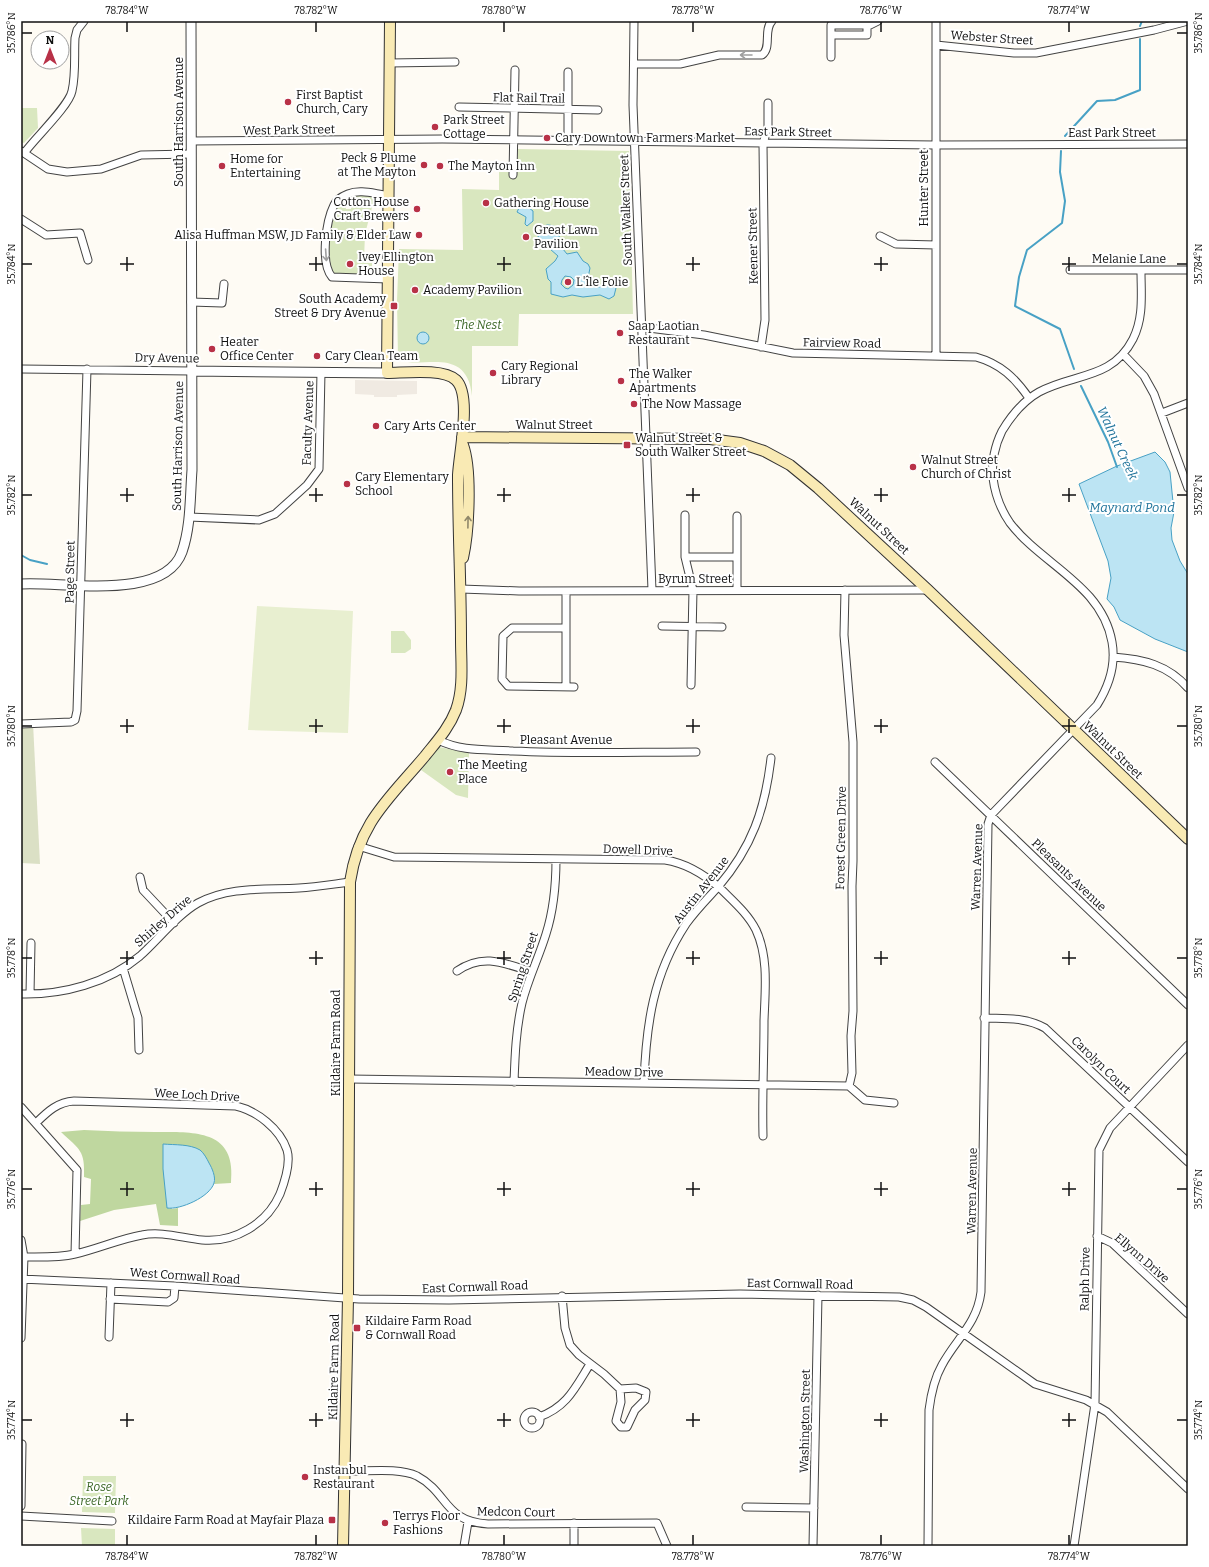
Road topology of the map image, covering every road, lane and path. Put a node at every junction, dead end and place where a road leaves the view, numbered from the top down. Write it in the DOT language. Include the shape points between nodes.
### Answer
graph roads {
  1 [pos="84,21"];
  2 [pos="191,21"];
  3 [pos="390,21"];
  4 [pos="634,21"];
  5 [pos="772,21"];
  6 [pos="878,21"];
  7 [pos="936,21"];
  8 [pos="1188,21"];
  9 [pos="936,45"];
  10 [pos="831,57"];
  11 [pos="455,62"];
  12 [pos="389,63"];
  13 [pos="634,64"];
  14 [pos="515,70"];
  15 [pos="568,72"];
  16 [pos="768,103"];
  17 [pos="459,107"];
  18 [pos="514,108"];
  19 [pos="568,110"];
  20 [pos="598,110"];
  21 [pos="388,140"];
  22 [pos="513,140"];
  23 [pos="568,141"];
  24 [pos="634,141"];
  25 [pos="191,142"];
  26 [pos="762,144"];
  27 [pos="1188,144"];
  28 [pos="935,145"];
  29 [pos="23,152"];
  30 [pos="191,154"];
  31 [pos="513,175"];
  32 [pos="387,195"];
  33 [pos="21,219"];
  34 [pos="880,236"];
  35 [pos="936,245"];
  36 [pos="88,260"];
  37 [pos="1070,270"];
  38 [pos="1188,270"];
  39 [pos="1141,271"];
  40 [pos="388,279"];
  41 [pos="224,284"];
  42 [pos="191,302"];
  43 [pos="641,327"];
  44 [pos="761,347"];
  45 [pos="1123,354"];
  46 [pos="936,355"];
  47 [pos="21,369"];
  48 [pos="87,370"];
  49 [pos="191,371"];
  50 [pos="321,372"];
  51 [pos="387,373"];
  52 [pos="455,380"];
  53 [pos="1029,398"];
  54 [pos="1188,403"];
  55 [pos="1162,413"];
  56 [pos="646,438"];
  57 [pos="462,439"];
  58 [pos="1188,488"];
  59 [pos="685,515"];
  60 [pos="736,516"];
  61 [pos="189,517"];
  62 [pos="685,557"];
  63 [pos="736,557"];
  64 [pos="21,584"];
  65 [pos="81,584"];
  66 [pos="461,590"];
  67 [pos="652,590"];
  68 [pos="693,590"];
  69 [pos="736,590"];
  70 [pos="845,590"];
  71 [pos="928,590"];
  72 [pos="566,591"];
  73 [pos="662,626"];
  74 [pos="692,626"];
  75 [pos="722,627"];
  76 [pos="566,628"];
  77 [pos="1113,657"];
  78 [pos="691,685"];
  79 [pos="566,686"];
  80 [pos="574,687"];
  81 [pos="1188,688"];
  82 [pos="21,724"];
  83 [pos="1074,730"];
  84 [pos="438,740"];
  85 [pos="696,752"];
  86 [pos="771,758"];
  87 [pos="936,762"];
  88 [pos="991,815"];
  89 [pos="1188,839"];
  90 [pos="358,846"];
  91 [pos="556,859"];
  92 [pos="140,877"];
  93 [pos="350,882"];
  94 [pos="718,887"];
  95 [pos="174,923"];
  96 [pos="32,943"];
  97 [pos="123,968"];
  98 [pos="457,971"];
  99 [pos="532,972"];
  100 [pos="21,994"];
  101 [pos="30,994"];
  102 [pos="1188,1005"];
  103 [pos="984,1018"];
  104 [pos="1188,1045"];
  105 [pos="139,1050"];
  106 [pos="349,1079"];
  107 [pos="514,1082"];
  108 [pos="644,1083"];
  109 [pos="763,1085"];
  110 [pos="849,1086"];
  111 [pos="894,1103"];
  112 [pos="21,1107"];
  113 [pos="1129,1108"];
  114 [pos="36,1123"];
  115 [pos="763,1136"];
  116 [pos="1188,1162"];
  117 [pos="1097,1236"];
  118 [pos="21,1240"];
  119 [pos="74,1254"];
  120 [pos="23,1257"];
  121 [pos="22,1279"];
  122 [pos="111,1283"];
  123 [pos="175,1286"];
  124 [pos="562,1296"];
  125 [pos="818,1296"];
  126 [pos="348,1298"];
  127 [pos="110,1299"];
  128 [pos="1188,1314"];
  129 [pos="964,1333"];
  130 [pos="108,1337"];
  131 [pos="21,1338"];
  132 [pos="590,1364"];
  133 [pos="620,1389"];
  134 [pos="1095,1404"];
  135 [pos="539,1417"];
  136 [pos="22,1444"];
  137 [pos="344,1471"];
  138 [pos="1188,1489"];
  139 [pos="21,1506"];
  140 [pos="746,1507"];
  141 [pos="814,1508"];
  142 [pos="21,1516"];
  143 [pos="112,1521"];
  144 [pos="468,1522"];
  145 [pos="574,1523"];
  146 [pos="343,1546"];
  147 [pos="464,1546"];
  148 [pos="574,1546"];
  149 [pos="667,1546"];
  150 [pos="813,1546"];
  151 [pos="928,1546"];
  152 [pos="1074,1546"];
  1 -- 29 [label="street" via="75,38 72,92 66,104"];
  2 -- 25 [label="street, South Harrison Avenue"];
  3 -- 12 [label="main road"];
  4 -- 13 [label="street, South Walker Street"];
  5 -- 13 [label="street, one-way" via="768,26 766,49 762,55 718,55 680,64"];
  6 -- 10 [label="street" via="867,25 832,25"];
  7 -- 9 [label="street, Hunter Street"];
  8 -- 9 [label="street, Webster Street" via="1036,53"];
  9 -- 28 [label="street, Hunter Street"];
  11 -- 12 [label="street"];
  12 -- 21 [label="main road"];
  13 -- 24 [label="street, South Walker Street"];
  14 -- 18 [label="street"];
  15 -- 19 [label="street"];
  16 -- 26 [label="street, Keener Street" via="768,126"];
  17 -- 18 [label="street, Flat Rail Trail"];
  18 -- 19 [label="street, Flat Rail Trail"];
  18 -- 22 [label="street"];
  19 -- 20 [label="street, Flat Rail Trail"];
  19 -- 23 [label="street"];
  21 -- 22 [label="street, East Park Street"];
  21 -- 25 [label="street, West Park Street"];
  21 -- 32 [label="main road"];
  22 -- 23 [label="street, East Park Street"];
  22 -- 31 [label="street"];
  23 -- 24 [label="street, East Park Street"];
  24 -- 26 [label="street, East Park Street"];
  24 -- 43 [label="street, South Walker Street"];
  25 -- 30 [label="street, South Harrison Avenue"];
  26 -- 28 [label="street, East Park Street"];
  26 -- 44 [label="street, Keener Street" via="765,324"];
  27 -- 28 [label="street, East Park Street"];
  28 -- 35 [label="street, Hunter Street"];
  29 -- 30 [label="street" via="48,169 67,172 101,169 137,156"];
  30 -- 42 [label="street, South Harrison Avenue"];
  32 -- 40 [label="main road"];
  32 -- 40 [label="street, one-way" via="360,192 336,201 325,238 328,272 332,277"];
  33 -- 36 [label="street" via="46,235 80,233"];
  34 -- 35 [label="street" via="899,245"];
  35 -- 46 [label="street, Hunter Street"];
  37 -- 39 [label="street, Melanie Lane"];
  38 -- 39 [label="street, Melanie Lane"];
  39 -- 45 [label="street, Warren Avenue" via="1139,324"];
  40 -- 51 [label="main road"];
  41 -- 42 [label="street" via="222,303"];
  42 -- 49 [label="street, South Harrison Avenue"];
  43 -- 44 [label="street, Fairview Road" via="704,335"];
  43 -- 56 [label="street, South Walker Street"];
  44 -- 46 [label="street, Fairview Road" via="793,353"];
  45 -- 53 [label="street, Warren Avenue" via="1098,373 1048,388"];
  45 -- 55 [label="street" via="1147,380"];
  46 -- 53 [label="street, Fairview Road" via="968,356 991,362 1016,380"];
  47 -- 48 [label="street, Dry Avenue"];
  48 -- 49 [label="street, Dry Avenue"];
  48 -- 65 [label="street, Page Street"];
  49 -- 50 [label="street, Dry Avenue"];
  49 -- 61 [label="street, South Harrison Avenue" via="192,470"];
  50 -- 51 [label="street, Dry Avenue"];
  50 -- 61 [label="street, Faculty Avenue" via="319,469 307,485 275,514 260,520"];
  51 -- 52 [label="main road, Dry Avenue" via="439,373"];
  52 -- 57 [label="main road, Kildaire Farm Road" via="463,394"];
  53 -- 77 [label="street, Warren Avenue" via="1008,421 1000,436 993,464 997,498 1011,523 1024,537 1097,604 1110,631"];
  54 -- 55 [label="street"];
  55 -- 58 [label="street"];
  56 -- 57 [label="main road, Walnut Street"];
  56 -- 67 [label="street, South Walker Street"];
  56 -- 71 [label="main road, Walnut Street" via="728,441 774,456 818,488"];
  57 -- 66 [label="main road, Kildaire Farm Road" via="458,471"];
  59 -- 62 [label="street"];
  60 -- 63 [label="street"];
  61 -- 65 [label="street, South Harrison Avenue" via="182,552 176,564 163,575 151,581 135,584"];
  62 -- 63 [label="street"];
  62 -- 68 [label="street"];
  63 -- 69 [label="street"];
  64 -- 65 [label="street, South Harrison Avenue"];
  65 -- 82 [label="street, Page Street" via="75,720"];
  66 -- 72 [label="street, Byrum Street"];
  66 -- 84 [label="main road, Kildaire Farm Road" via="461,686 451,720"];
  67 -- 68 [label="street, Byrum Street"];
  67 -- 72 [label="street, Byrum Street"];
  68 -- 69 [label="street, Byrum Street"];
  68 -- 74 [label="street"];
  69 -- 70 [label="street, Byrum Street"];
  70 -- 71 [label="street, Byrum Street"];
  70 -- 110 [label="street, Forest Green Drive" via="844,636 853,742 853,1011 852,1073"];
  71 -- 83 [label="main road, Walnut Street"];
  72 -- 76 [label="street"];
  73 -- 74 [label="street"];
  74 -- 75 [label="street"];
  74 -- 78 [label="street"];
  76 -- 79 [label="street"];
  76 -- 79 [label="street" via="512,628 507,631 503,636 502,679 508,686"];
  77 -- 81 [label="street" via="1142,659 1156,664 1174,674"];
  77 -- 83 [label="street, Warren Avenue" via="1110,679 1103,694 1097,705"];
  79 -- 80 [label="street"];
  83 -- 88 [label="street, Warren Avenue"];
  83 -- 89 [label="main road, Walnut Street"];
  84 -- 85 [label="street, Pleasant Avenue" via="474,750 565,753"];
  84 -- 90 [label="main road, Kildaire Farm Road" via="379,810"];
  86 -- 94 [label="street, Austin Avenue" via="764,804 754,834 741,857"];
  87 -- 88 [label="street, Pleasants Avenue"];
  88 -- 102 [label="street, Pleasants Avenue"];
  88 -- 103 [label="street, Warren Avenue" via="987,832"];
  90 -- 91 [label="street, Dowell Drive" via="394,857"];
  90 -- 93 [label="main road, Kildaire Farm Road"];
  91 -- 94 [label="street, Dowell Drive" via="673,861 698,871"];
  91 -- 99 [label="street, Spring Street" via="556,888 551,917"];
  92 -- 95 [label="street" via="143,890"];
  93 -- 95 [label="street, Shirley Drive" via="221,894 198,903"];
  93 -- 106 [label="main road, Kildaire Farm Road"];
  94 -- 108 [label="street, Austin Avenue" via="686,923 658,983 648,1020"];
  94 -- 109 [label="street, Dowell Drive" via="748,917 756,929 762,949 765,977"];
  95 -- 97 [label="street, Shirley Drive"];
  96 -- 101 [label="street"];
  97 -- 101 [label="street, Shirley Drive" via="82,986"];
  97 -- 105 [label="street" via="138,1018"];
  98 -- 99 [label="street" via="466,964 488,960"];
  99 -- 107 [label="street, Spring Street" via="517,1027"];
  100 -- 101 [label="street, Shirley Drive"];
  103 -- 113 [label="street, Carolyn Court" via="1021,1019 1045,1028"];
  103 -- 129 [label="street, Warren Avenue" via="981,1292 978,1310"];
  104 -- 113 [label="street, Ralph Drive"];
  106 -- 107 [label="street, Meadow Drive"];
  106 -- 126 [label="main road, Kildaire Farm Road"];
  107 -- 108 [label="street, Meadow Drive"];
  108 -- 109 [label="street, Meadow Drive"];
  109 -- 110 [label="street, Meadow Drive"];
  109 -- 115 [label="street, Dowell Drive"];
  110 -- 111 [label="street" via="865,1100"];
  112 -- 114 [label="street"];
  113 -- 116 [label="street, Carolyn Court"];
  113 -- 117 [label="street, Ralph Drive" via="1110,1128 1099,1150"];
  114 -- 119 [label="street" via="77,1170"];
  114 -- 119 [label="street, Wee Loch Drive" via="51,1108 68,1101 236,1106 255,1114 270,1126 282,1138 287,1151 286,1173 276,1202 263,1218 246,1231 212,1240 143,1234"];
  117 -- 128 [label="street, Ellynn Drive" via="1112,1242"];
  117 -- 134 [label="street, Ralph Drive"];
  118 -- 120 [label="street"];
  119 -- 120 [label="street, Wee Loch Drive"];
  120 -- 121 [label="street"];
  121 -- 122 [label="street, West Cornwall Road"];
  121 -- 131 [label="street"];
  122 -- 123 [label="street, West Cornwall Road"];
  122 -- 127 [label="street"];
  123 -- 126 [label="street, West Cornwall Road"];
  123 -- 127 [label="street" via="174,1298 168,1302"];
  124 -- 125 [label="street, East Cornwall Road"];
  124 -- 126 [label="street, East Cornwall Road" via="433,1300"];
  124 -- 132 [label="street" via="568,1341"];
  125 -- 129 [label="street, East Cornwall Road" via="906,1298 926,1307"];
  125 -- 141 [label="street, Washington Street"];
  126 -- 137 [label="main road, Kildaire Farm Road"];
  127 -- 130 [label="street"];
  129 -- 134 [label="street, East Cornwall Road" via="1035,1384"];
  129 -- 151 [label="street, Warren Avenue" via="939,1371 930,1400"];
  132 -- 133 [label="street"];
  132 -- 135 [label="street" via="563,1403 555,1410"];
  133 -- 133 [label="street" via="641,1389 646,1394 645,1400 635,1410 627,1427 621,1427 616,1421 620,1408"];
  134 -- 138 [label="street, East Cornwall Road"];
  134 -- 152 [label="street, Ralph Drive"];
  136 -- 139 [label="street"];
  137 -- 144 [label="street, Medcon Court" via="413,1475 428,1484 452,1511"];
  137 -- 146 [label="main road, Kildaire Farm Road"];
  140 -- 141 [label="street"];
  141 -- 150 [label="street, Washington Street"];
  142 -- 143 [label="street"];
  144 -- 145 [label="street, Medcon Court"];
  144 -- 147 [label="street"];
  145 -- 148 [label="street"];
  145 -- 149 [label="street, Medcon Court" via="657,1523"];
}
